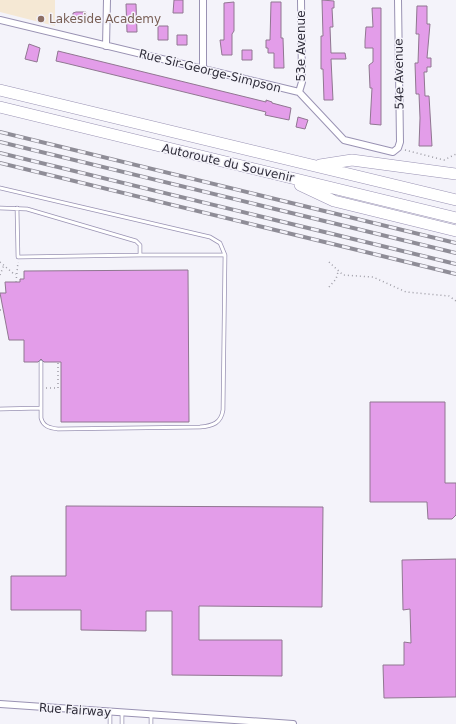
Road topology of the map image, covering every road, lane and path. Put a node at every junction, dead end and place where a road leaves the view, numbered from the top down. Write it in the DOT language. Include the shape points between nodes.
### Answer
graph roads {
  1 [pos="107,0"];
  2 [pos="203,0"];
  3 [pos="301,0"];
  4 [pos="398,0"];
  5 [pos="0,20"];
  6 [pos="106,46"];
  7 [pos="203,69"];
  8 [pos="0,90"];
  9 [pos="299,92"];
  10 [pos="0,107"];
  11 [pos="405,150"];
  12 [pos="456,154"];
  13 [pos="314,166"];
  14 [pos="278,174"];
  15 [pos="456,174"];
  16 [pos="0,188"];
  17 [pos="456,200"];
  18 [pos="0,208"];
  19 [pos="17,208"];
  20 [pos="456,218"];
  21 [pos="456,230"];
  22 [pos="140,255"];
  23 [pos="225,256"];
  24 [pos="18,261"];
  25 [pos="0,262"];
  26 [pos="329,262"];
  27 [pos="4,265"];
  28 [pos="338,272"];
  29 [pos="16,274"];
  30 [pos="0,275"];
  31 [pos="16,282"];
  32 [pos="329,287"];
  33 [pos="456,301"];
  34 [pos="0,310"];
  35 [pos="4,310"];
  36 [pos="40,362"];
  37 [pos="58,362"];
  38 [pos="52,388"];
  39 [pos="41,408"];
  40 [pos="0,409"];
  41 [pos="0,704"];
  42 [pos="110,712"];
  43 [pos="122,713"];
  44 [pos="151,715"];
  45 [pos="217,722"];
  46 [pos="110,724"];
  47 [pos="122,724"];
  48 [pos="151,724"];
  49 [pos="293,724"];
  1 -- 6 [label="street"];
  2 -- 7 [label="street"];
  3 -- 9 [label="street, 53e Avenue" via="302,82"];
  4 -- 9 [label="street, 54e Avenue" via="400,138 395,152 348,142"];
  5 -- 6 [label="street, Rue Sir-George-Simpson"];
  6 -- 7 [label="street, Rue Sir-George-Simpson"];
  7 -- 9 [label="street, Rue Sir-George-Simpson"];
  8 -- 13 [label="highway, Autoroute du Souvenir"];
  10 -- 14 [label="highway, Autoroute du Souvenir"];
  11 -- 12 [label="path" via="444,160"];
  13 -- 15 [label="highway" via="352,160"];
  13 -- 17 [label="highway, Autoroute du Souvenir"];
  14 -- 20 [label="highway, Autoroute du Souvenir"];
  14 -- 21 [label="highway" via="334,201"];
  16 -- 23 [label="lane" via="210,237 220,243"];
  18 -- 19 [label="lane"];
  19 -- 22 [label="lane" via="136,241 140,245"];
  19 -- 22 [label="lane" via="18,257"];
  22 -- 23 [label="lane"];
  23 -- 39 [label="lane" via="224,386 219,422 200,427 52,428 42,422"];
  24 -- 29 [label="path"];
  25 -- 27 [label="path"];
  26 -- 28 [label="path"];
  27 -- 29 [label="path"];
  27 -- 30 [label="path"];
  28 -- 32 [label="path"];
  28 -- 33 [label="path" via="350,276 373,277 397,289 449,296"];
  29 -- 31 [label="path"];
  34 -- 35 [label="path"];
  36 -- 39 [label="lane"];
  37 -- 38 [label="path" via="58,388"];
  39 -- 40 [label="lane"];
  41 -- 42 [label="street, Rue Fairway"];
  42 -- 43 [label="street, Rue Fairway"];
  42 -- 46 [label="lane"];
  43 -- 44 [label="street, Rue Fairway"];
  43 -- 47 [label="lane"];
  44 -- 45 [label="street, Rue Fairway"];
  44 -- 48 [label="lane"];
  45 -- 49 [label="street, Rue Fairway"];
}
